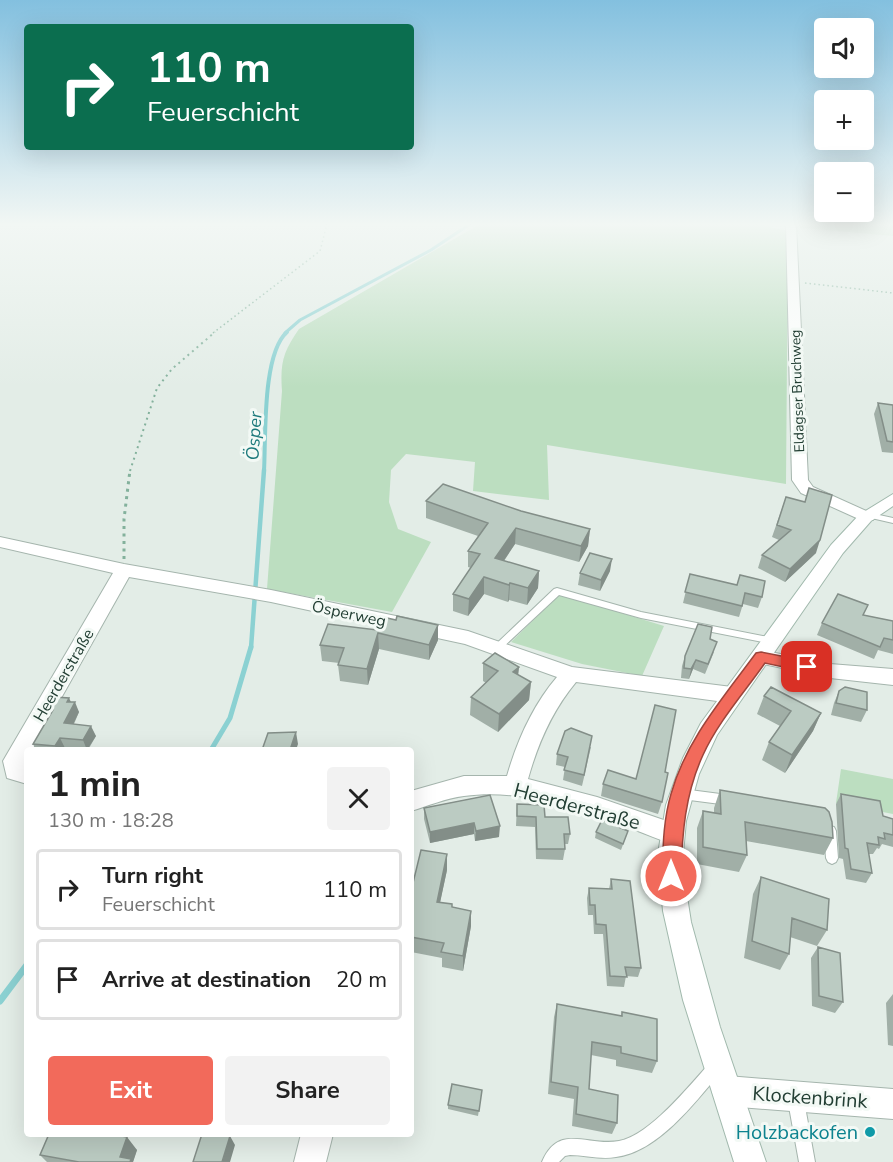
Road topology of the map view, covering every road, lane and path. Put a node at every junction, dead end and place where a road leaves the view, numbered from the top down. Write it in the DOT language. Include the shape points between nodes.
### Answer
graph roads {
  1 [pos="285,278"];
  2 [pos="792,281"];
  3 [pos="893,293"];
  4 [pos="893,499"];
  5 [pos="868,516"];
  6 [pos="893,521"];
  7 [pos="0,542"];
  8 [pos="124,570"];
  9 [pos="497,648"];
  10 [pos="767,649"];
  11 [pos="571,674"];
  12 [pos="893,678"];
  13 [pos="732,696"];
  14 [pos="24,774"];
  15 [pos="515,786"];
  16 [pos="680,794"];
  17 [pos="414,800"];
  18 [pos="736,800"];
  19 [pos="826,822"];
  20 [pos="672,833"];
  21 [pos="832,858"];
  22 [pos="722,1078"];
  23 [pos="795,1096"];
  24 [pos="893,1104"];
  25 [pos="316,1137"];
  26 [pos="310,1162"];
  27 [pos="550,1162"];
  28 [pos="750,1162"];
  29 [pos="807,1162"];
  1 -- 8 [label="path" via="212,334 172,369 157,388 130,471 124,519"];
  2 -- 3 [label="path"];
  2 -- 5 [label="street, Eldagser Bruchweg" via="800,480 807,490"];
  4 -- 5 [label="street"];
  5 -- 6 [label="lane"];
  5 -- 10 [label="street" via="837,549"];
  7 -- 8 [label="street, Ösperweg"];
  8 -- 9 [label="street, Ösperweg" via="270,596 468,638"];
  8 -- 14 [label="street, Heerderstraße" via="14,761 15,771"];
  9 -- 10 [label="lane" via="557,591"];
  9 -- 11 [label="street, Ösperweg"];
  10 -- 12 [label="street" via="830,671"];
  10 -- 13 [label="street"];
  11 -- 13 [label="street, Ösperweg"];
  11 -- 15 [label="street" via="554,693 527,744"];
  13 -- 16 [label="street" via="695,753"];
  15 -- 17 [label="street, Heerderstraße" via="465,786"];
  15 -- 20 [label="street, Heerderstraße"];
  16 -- 18 [label="lane"];
  16 -- 20 [label="street"];
  19 -- 21 [label="lane" via="831,833"];
  20 -- 22 [label="street" via="671,876 678,923 699,1010"];
  22 -- 23 [label="street, Klockenbrink"];
  22 -- 27 [label="lane" via="622,1149 563,1147 554,1151"];
  22 -- 28 [label="street"];
  23 -- 24 [label="street, Klockenbrink"];
  23 -- 29 [label="lane"];
  25 -- 26 [label="street"];
}
